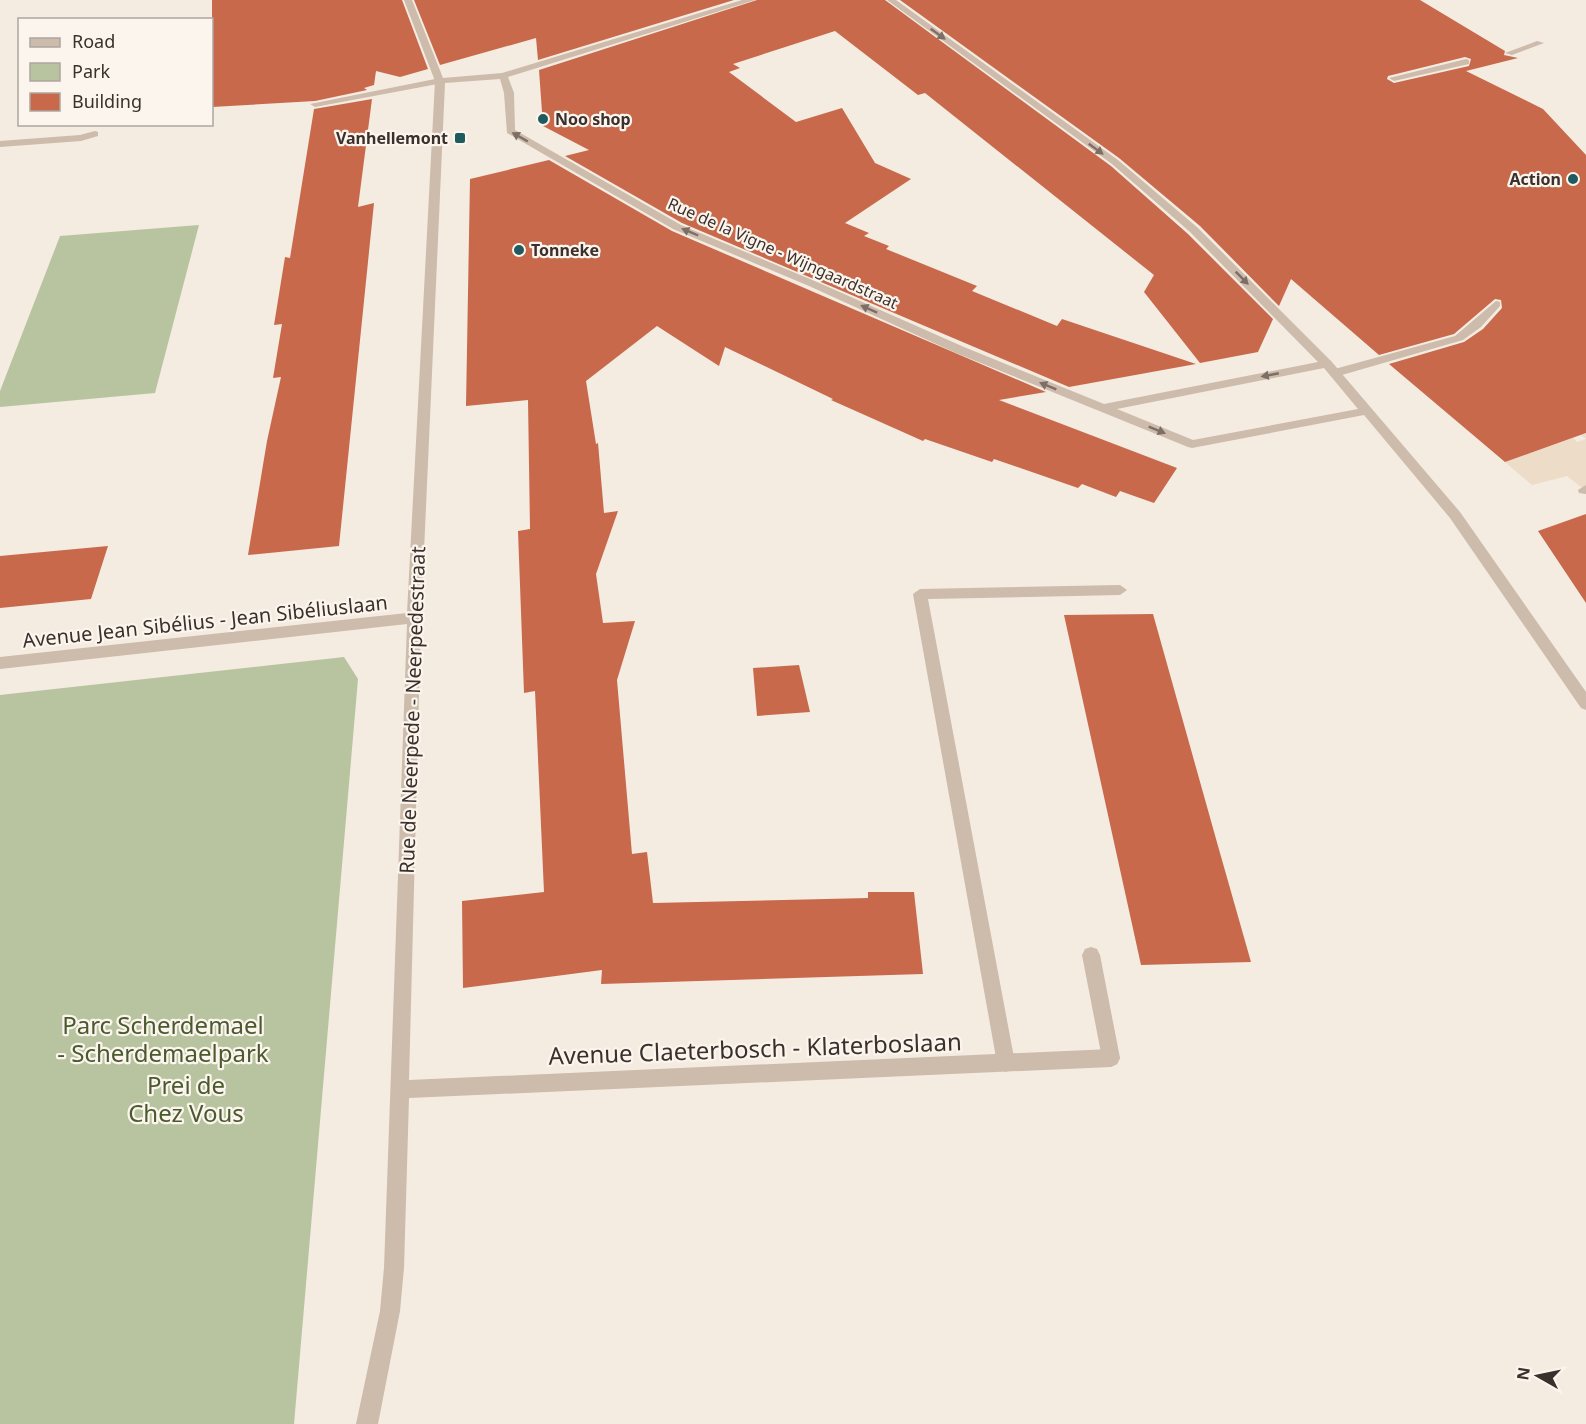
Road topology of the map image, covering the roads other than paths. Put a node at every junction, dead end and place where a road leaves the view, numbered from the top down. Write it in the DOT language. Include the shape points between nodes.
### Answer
graph roads {
  1 [pos="408,0"];
  2 [pos="751,0"];
  3 [pos="891,0"];
  4 [pos="1540,43"];
  5 [pos="1509,53"];
  6 [pos="1466,62"];
  7 [pos="503,76"];
  8 [pos="1394,78"];
  9 [pos="440,81"];
  10 [pos="315,104"];
  11 [pos="95,134"];
  12 [pos="0,144"];
  13 [pos="1496,304"];
  14 [pos="1331,368"];
  15 [pos="1103,408"];
  16 [pos="1366,411"];
  17 [pos="1120,590"];
  18 [pos="414,618"];
  19 [pos="0,663"];
  20 [pos="1586,704"];
  21 [pos="1091,955"];
  22 [pos="1006,1064"];
  23 [pos="400,1089"];
  24 [pos="367,1424"];
  1 -- 9 [label="street, Rue de Neerpede - Neerpedestraat"];
  2 -- 7 [label="street"];
  3 -- 14 [label="street, one-way" via="1115,162 1194,230"];
  4 -- 5 [label="street"];
  6 -- 8 [label="street"];
  7 -- 9 [label="street"];
  15 -- 7 [label="street, Rue de la Vigne - Wijngaardstraat, one-way" via="677,227 510,131 509,93"];
  9 -- 10 [label="street"];
  9 -- 18 [label="street, Rue de Neerpede - Neerpedestraat"];
  11 -- 12 [label="street"];
  13 -- 14 [label="street" via="1459,338"];
  14 -- 15 [label="street, one-way"];
  14 -- 16 [label="street"];
  15 -- 16 [label="street, one-way" via="1192,444"];
  16 -- 20 [label="street" via="1455,515"];
  17 -- 22 [label="street" via="920,594"];
  18 -- 19 [label="street, Avenue Jean Sibélius - Jean Sibéliuslaan"];
  18 -- 23 [label="street, Rue de Neerpede - Neerpedestraat"];
  21 -- 22 [label="street, Avenue Claeterbosch - Klaterboslaan" via="1111,1058"];
  22 -- 23 [label="street, Avenue Claeterbosch - Klaterboslaan"];
  23 -- 24 [label="street, Rue de Neerpede - Neerpedestraat" via="390,1311"];
}
